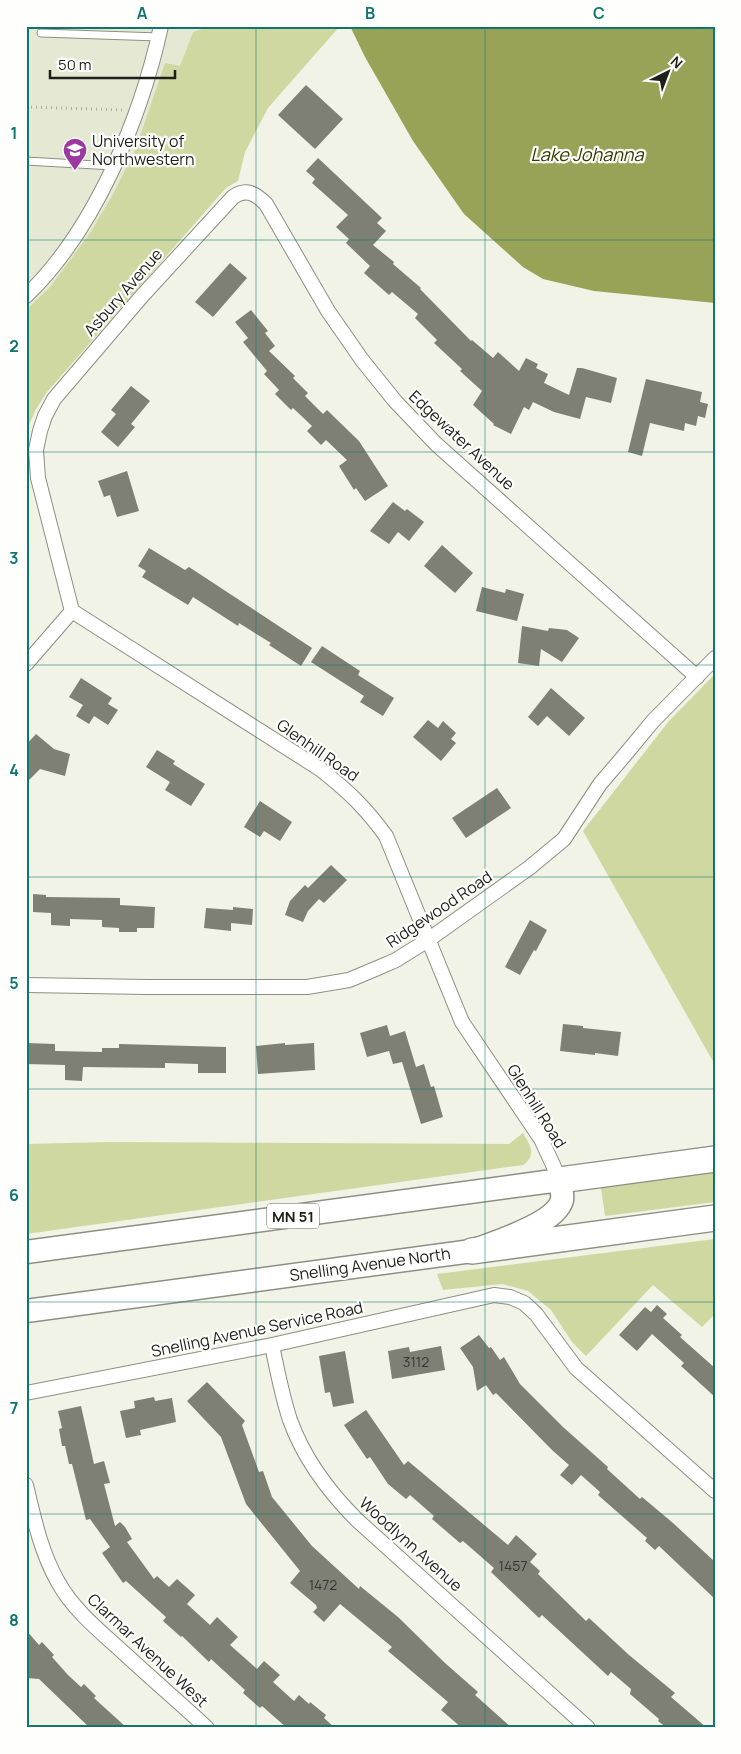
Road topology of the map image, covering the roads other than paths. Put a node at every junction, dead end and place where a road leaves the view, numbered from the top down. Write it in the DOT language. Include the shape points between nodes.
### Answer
graph roads {
  1 [pos="160,32"];
  2 [pos="41,33"];
  3 [pos="26,161"];
  4 [pos="113,166"];
  5 [pos="249,192"];
  6 [pos="26,296"];
  7 [pos="72,611"];
  8 [pos="715,658"];
  9 [pos="26,664"];
  10 [pos="696,677"];
  11 [pos="428,940"];
  12 [pos="26,985"];
  13 [pos="715,1159"];
  14 [pos="560,1180"];
  15 [pos="715,1218"];
  16 [pos="472,1251"];
  17 [pos="26,1252"];
  18 [pos="26,1311"];
  19 [pos="272,1345"];
  20 [pos="26,1393"];
  21 [pos="26,1485"];
  22 [pos="715,1491"];
  23 [pos="207,1728"];
  24 [pos="588,1728"];
  1 -- 2 [label="lane"];
  1 -- 4 [label="street" via="130,129"];
  3 -- 4 [label="lane"];
  4 -- 6 [label="street" via="96,203 73,239"];
  5 -- 7 [label="street, Asbury Avenue" via="233,197 142,296 54,399 44,416 36,450 38,478"];
  5 -- 10 [label="street, Edgewater Avenue" via="266,204 328,312 395,401 436,444"];
  7 -- 9 [label="street"];
  7 -- 11 [label="street, Glenhill Road" via="345,788 369,811 386,836"];
  8 -- 10 [label="street, Ridgewood Road"];
  10 -- 11 [label="street, Ridgewood Road" via="653,721 606,777 564,839"];
  11 -- 12 [label="street, Ridgewood Road" via="396,960 349,980 308,987"];
  11 -- 14 [label="street, Glenhill Road" via="462,1022 541,1139"];
  13 -- 14 [label="highway, MN 51"];
  14 -- 16 [label="highway" via="562,1199 556,1211 534,1227"];
  14 -- 17 [label="highway, MN 51"];
  15 -- 16 [label="highway, Snelling Avenue North"];
  16 -- 18 [label="highway, Snelling Avenue North"];
  19 -- 20 [label="street, Snelling Avenue Service Road"];
  19 -- 22 [label="street, Snelling Avenue Service Road" via="494,1295 510,1297 524,1303 536,1314 576,1368"];
  19 -- 24 [label="street, Woodlynn Avenue" via="290,1420 317,1474 337,1500"];
  21 -- 23 [label="street, Clarmar Avenue West" via="46,1560 74,1606"];
}
